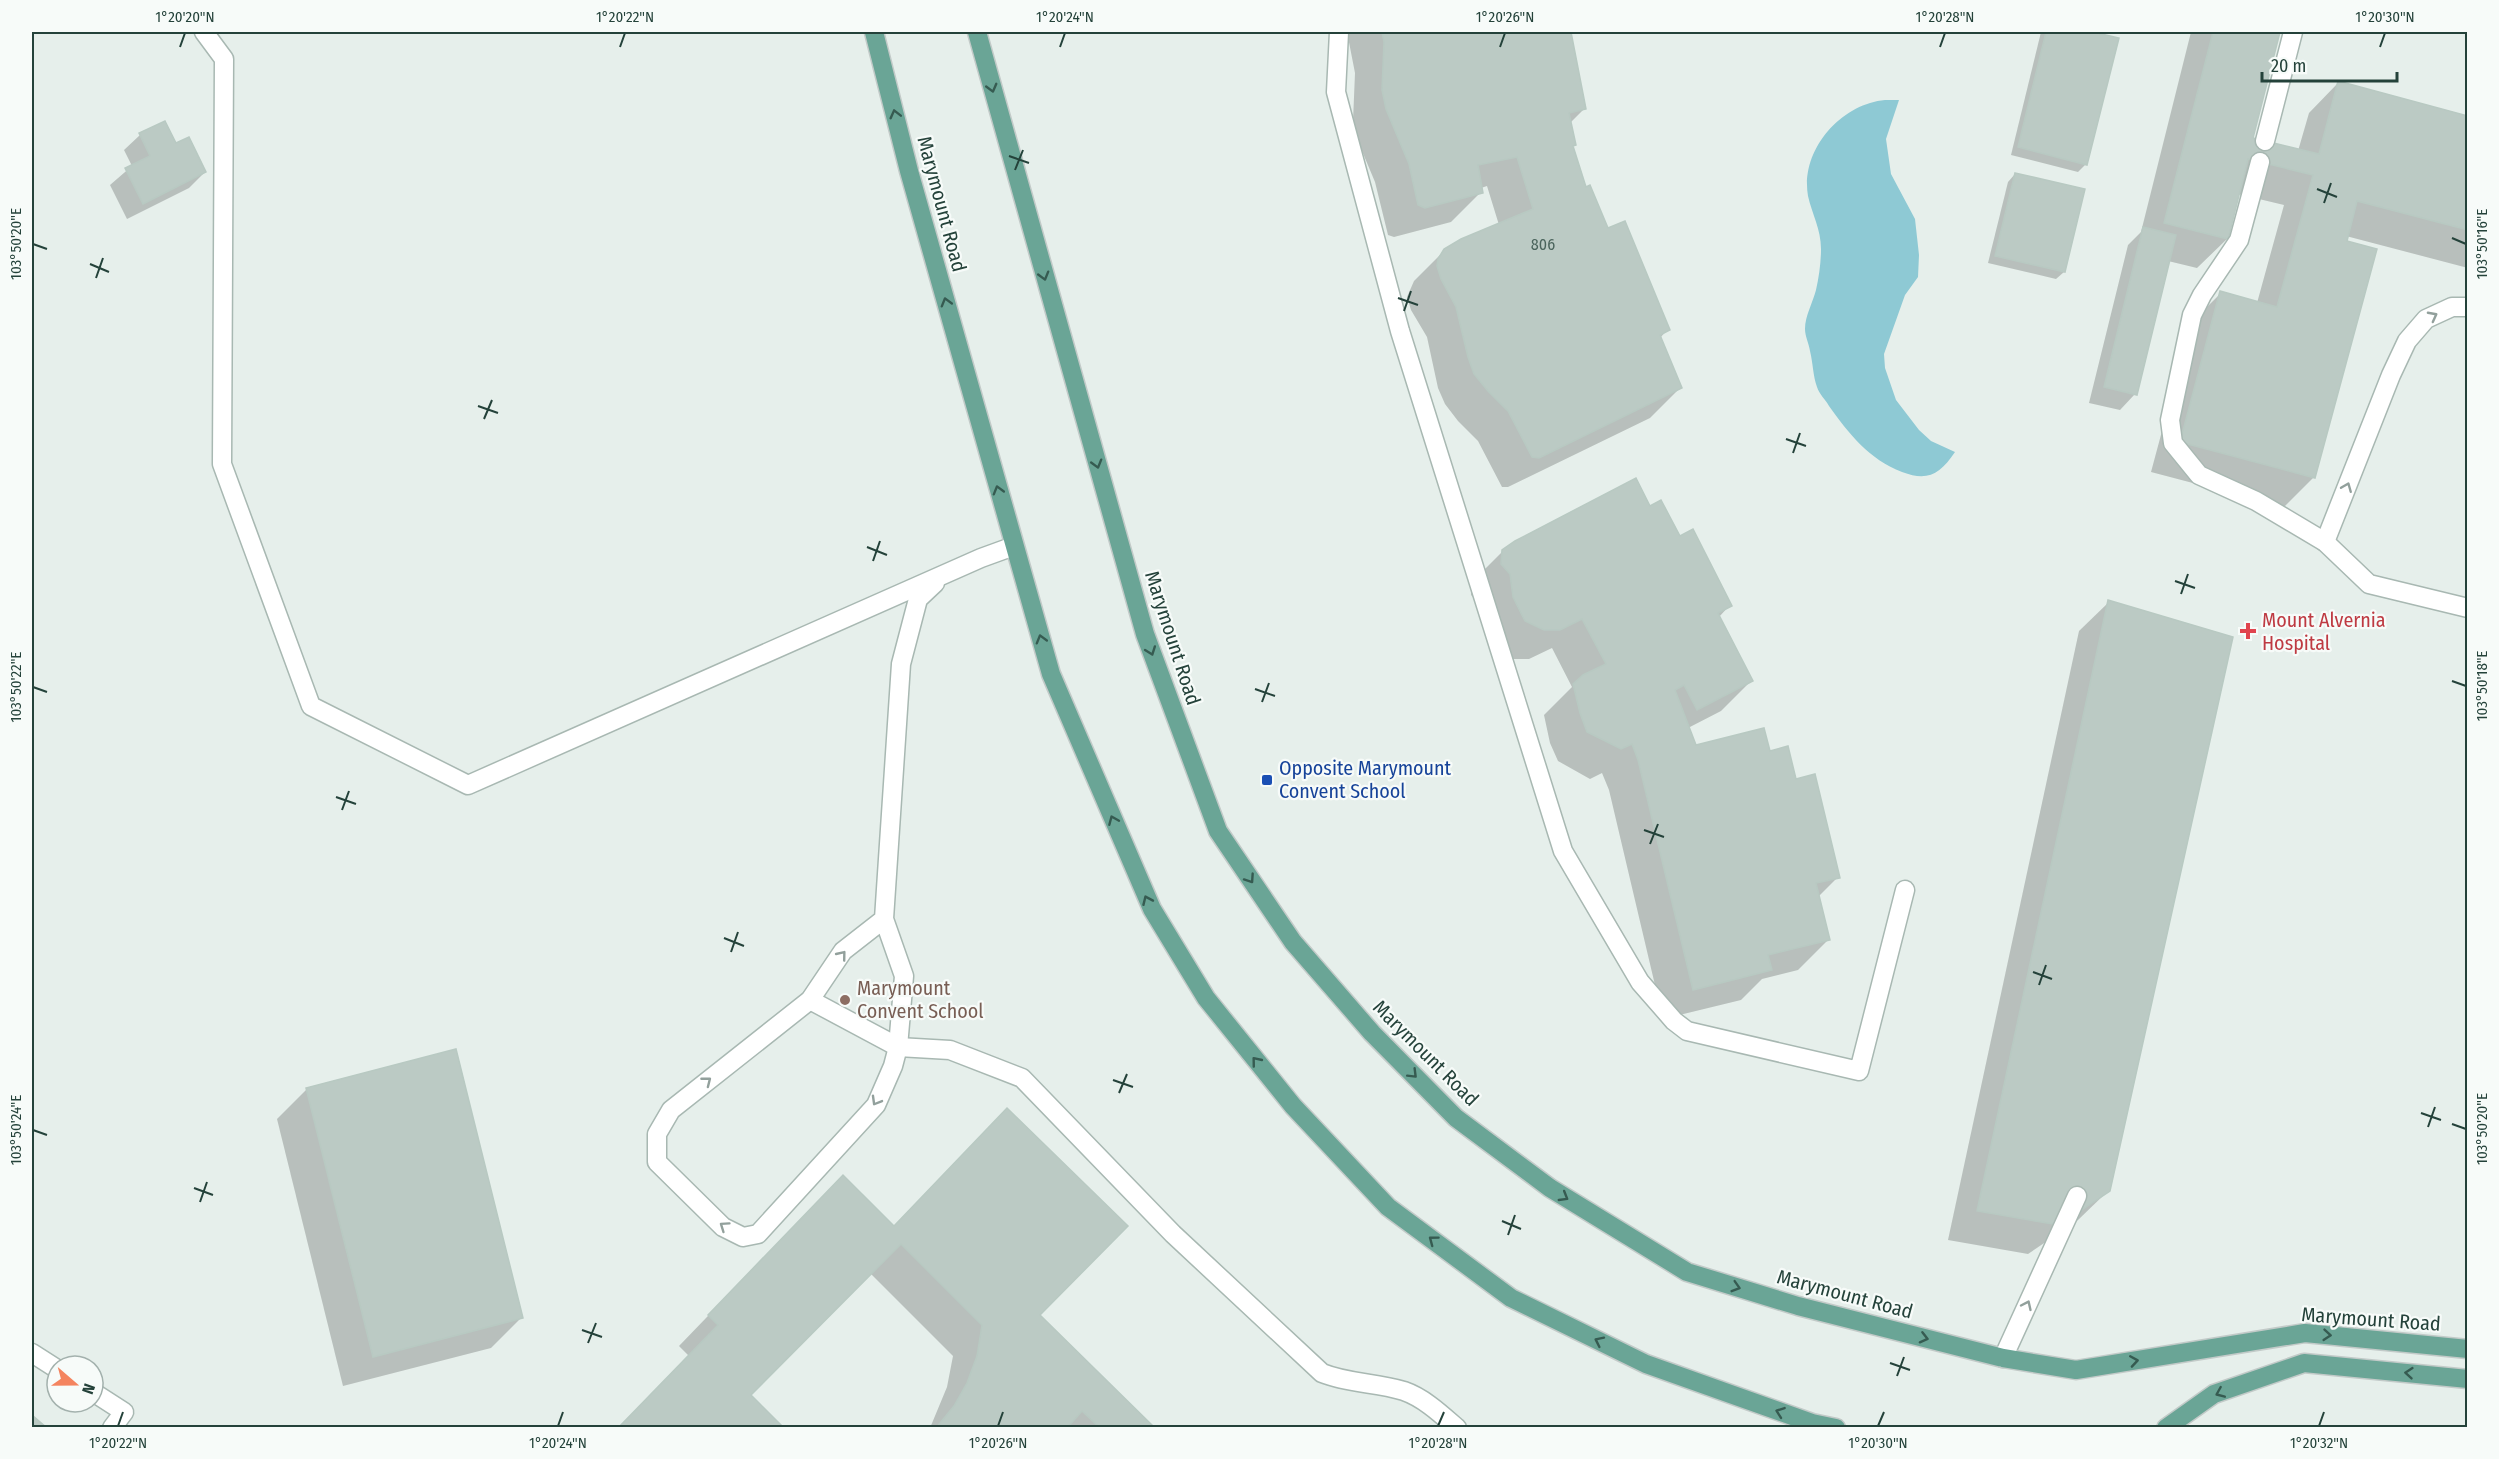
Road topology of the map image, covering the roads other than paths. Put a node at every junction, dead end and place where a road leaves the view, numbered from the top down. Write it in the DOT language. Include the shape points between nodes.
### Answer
graph roads {
  1 [pos="204,32"];
  2 [pos="874,32"];
  3 [pos="977,32"];
  4 [pos="1339,32"];
  5 [pos="2293,32"];
  6 [pos="2265,141"];
  7 [pos="2260,162"];
  8 [pos="2468,307"];
  9 [pos="2325,542"];
  10 [pos="1014,546"];
  11 [pos="944,575"];
  12 [pos="2467,606"];
  13 [pos="1905,890"];
  14 [pos="884,920"];
  15 [pos="810,1000"];
  16 [pos="898,1047"];
  17 [pos="2077,1196"];
  18 [pos="2468,1348"];
  19 [pos="32,1353"];
  20 [pos="2002,1358"];
  21 [pos="45,1361"];
  22 [pos="2468,1379"];
  23 [pos="105,1400"];
  24 [pos="112,1428"];
  25 [pos="1457,1428"];
  26 [pos="1836,1428"];
  27 [pos="2166,1428"];
  1 -- 11 [label="lane" via="224,59 222,464 312,706 468,785"];
  10 -- 2 [label="main road, Marymount Road, one-way"];
  3 -- 20 [label="main road, Marymount Road, one-way" via="1145,634 1218,831 1293,942 1372,1033 1456,1118 1550,1188 1687,1272 1798,1306"];
  4 -- 13 [label="lane" via="1336,92 1400,331 1559,840 1640,982 1687,1031 1859,1071"];
  5 -- 6 [label="lane"];
  7 -- 9 [label="lane" via="2239,240 2192,315 2169,420 2173,442 2199,475 2256,501"];
  9 -- 8 [label="lane, one-way" via="2408,341 2426,319 2452,307"];
  9 -- 12 [label="lane" via="2369,584"];
  10 -- 11 [label="lane"];
  26 -- 10 [label="main road, Marymount Road, one-way" via="1646,1364 1511,1299 1388,1207 1293,1106 1206,999 1152,909 1051,674"];
  11 -- 14 [label="lane" via="918,599 901,664"];
  15 -- 14 [label="lane, one-way" via="843,951"];
  14 -- 16 [label="lane" via="904,976"];
  15 -- 16 [label="lane"];
  16 -- 15 [label="lane, one-way" via="876,1105 758,1234 742,1237 723,1227 657,1162 657,1134 671,1110"];
  16 -- 25 [label="lane" via="950,1050 1022,1078 1173,1234 1322,1372 1341,1381 1406,1392 1433,1406"];
  20 -- 17 [label="lane, one-way"];
  20 -- 18 [label="main road, Marymount Road, one-way" via="2076,1370 2305,1333"];
  19 -- 21 [label="lane"];
  22 -- 27 [label="main road, one-way" via="2304,1363 2214,1394"];
  23 -- 24 [label="lane" via="124,1412"];
}
